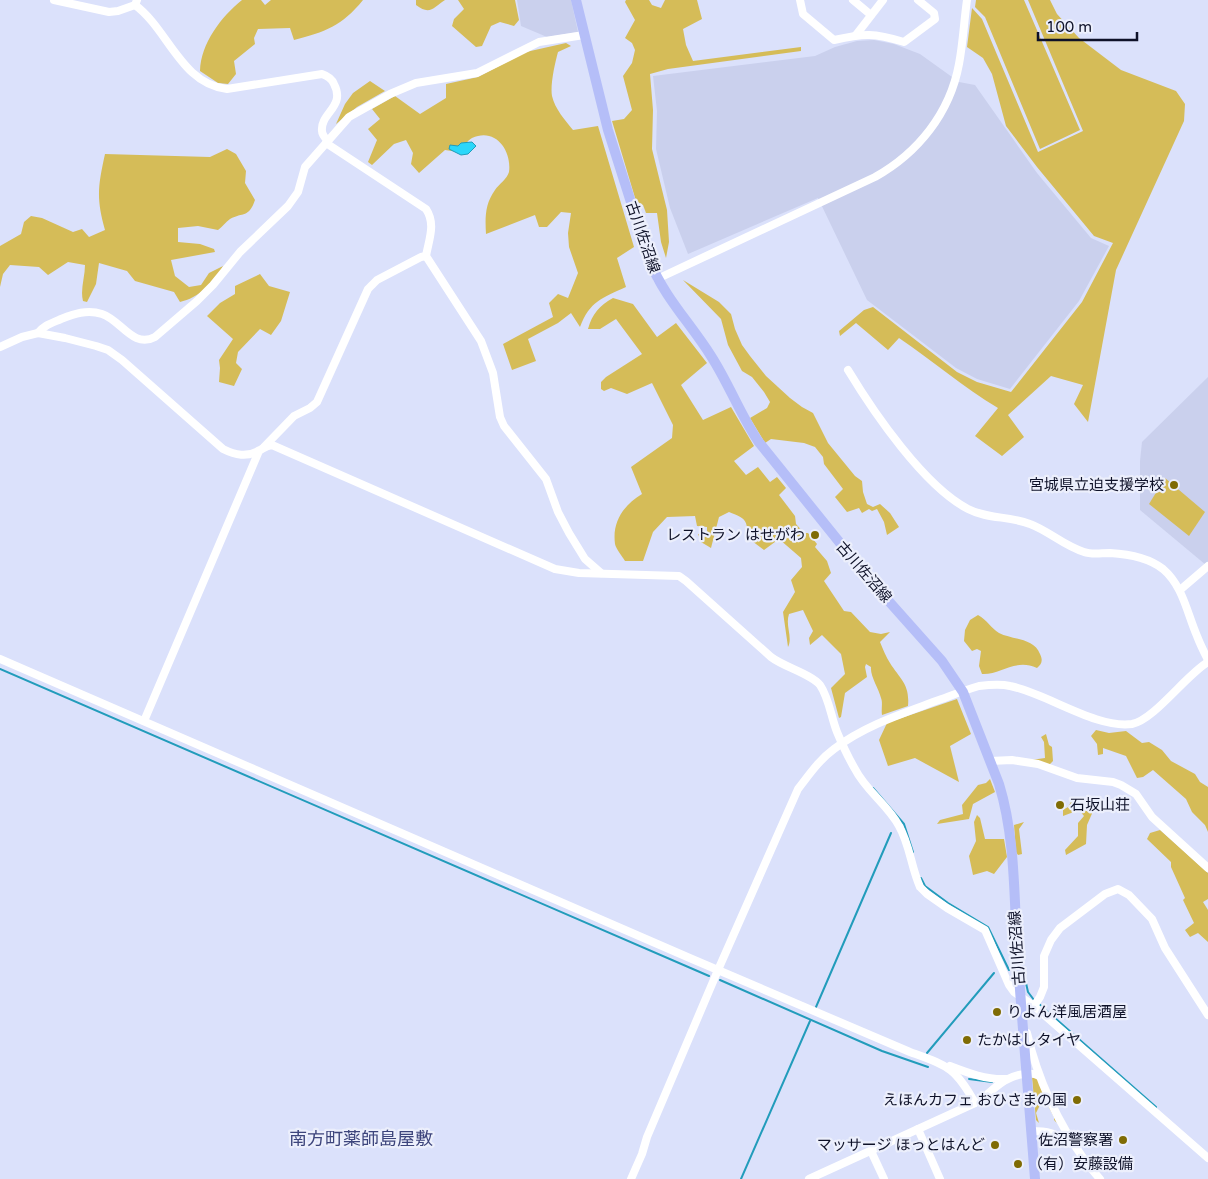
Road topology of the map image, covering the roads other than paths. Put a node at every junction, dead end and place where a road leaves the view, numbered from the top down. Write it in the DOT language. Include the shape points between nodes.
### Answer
graph roads {
  1 [pos="54,0"];
  2 [pos="576,0"];
  3 [pos="800,0"];
  4 [pos="853,0"];
  5 [pos="883,0"];
  6 [pos="918,0"];
  7 [pos="967,0"];
  8 [pos="136,3"];
  9 [pos="871,15"];
  10 [pos="584,35"];
  11 [pos="856,35"];
  12 [pos="327,142"];
  13 [pos="426,256"];
  14 [pos="657,279"];
  15 [pos="38,333"];
  16 [pos="0,347"];
  17 [pos="848,370"];
  18 [pos="262,449"];
  19 [pos="1208,566"];
  20 [pos="601,573"];
  21 [pos="1180,590"];
  22 [pos="0,659"];
  23 [pos="1208,661"];
  24 [pos="963,692"];
  25 [pos="144,721"];
  26 [pos="842,743"];
  27 [pos="990,761"];
  28 [pos="1208,868"];
  29 [pos="718,970"];
  30 [pos="1021,1002"];
  31 [pos="1036,1004"];
  32 [pos="1208,1016"];
  33 [pos="941,1063"];
  34 [pos="1026,1074"];
  35 [pos="1039,1076"];
  36 [pos="1008,1079"];
  37 [pos="976,1103"];
  38 [pos="918,1129"];
  39 [pos="1031,1131"];
  40 [pos="871,1151"];
  41 [pos="1208,1158"];
  42 [pos="1086,1162"];
  43 [pos="631,1179"];
  44 [pos="809,1179"];
  45 [pos="884,1179"];
  46 [pos="940,1179"];
  47 [pos="1034,1179"];
  48 [pos="1100,1179"];
  1 -- 8 [label="street" via="108,12"];
  2 -- 10 [label="main road, 古川佐沼線"];
  3 -- 11 [label="street" via="803,14 834,40"];
  4 -- 9 [label="street"];
  5 -- 9 [label="street"];
  6 -- 11 [label="street" via="934,13 935,19 904,42 873,34"];
  7 -- 14 [label="street" via="959,64 951,91 935,123 913,150 891,168"];
  8 -- 12 [label="street" via="193,73 220,88 327,75 338,97 322,126"];
  9 -- 11 [label="street"];
  10 -- 12 [label="street" via="539,42 477,73 416,83 398,90 349,117"];
  10 -- 14 [label="main road, 古川佐沼線" via="608,130"];
  12 -- 13 [label="street" via="426,210 432,227"];
  12 -- 15 [label="street" via="305,167 298,192 288,206 240,252 197,301 155,338 138,340 108,316 88,312 46,325"];
  13 -- 18 [label="street" via="377,280 368,289 317,402 294,416"];
  13 -- 20 [label="street" via="481,341 493,373 504,426 546,478 569,533 585,559"];
  14 -- 24 [label="main road, 古川佐沼線" via="711,356 758,441 869,579 942,661"];
  15 -- 16 [label="street"];
  15 -- 18 [label="street" via="108,350 223,449 237,455"];
  17 -- 21 [label="street" via="869,404 915,462 931,481 958,503 979,513 1040,527 1085,553 1122,554 1147,560 1164,570"];
  18 -- 20 [label="street" via="272,445 546,565 566,572"];
  18 -- 25 [label="street"];
  19 -- 21 [label="street"];
  20 -- 26 [label="street" via="679,576 686,580 771,657 819,684"];
  21 -- 23 [label="street"];
  22 -- 25 [label="street"];
  23 -- 24 [label="street" via="1150,713 1134,723 1099,720 1009,686 980,686"];
  24 -- 26 [label="street" via="885,720"];
  24 -- 27 [label="main road, 古川佐沼線"];
  25 -- 29 [label="street"];
  26 -- 29 [label="street" via="816,766 798,788"];
  26 -- 30 [label="street" via="865,786 899,826 920,887 946,908 985,930 1008,985"];
  27 -- 28 [label="street" via="1038,764 1077,778 1121,785 1136,794 1152,817"];
  27 -- 30 [label="main road, 古川佐沼線" via="1004,799 1010,834"];
  29 -- 33 [label="street"];
  29 -- 43 [label="street"];
  30 -- 31 [label="street"];
  30 -- 34 [label="main road, 古川佐沼線"];
  30 -- 35 [label="street"];
  31 -- 32 [label="street" via="1044,987 1044,956 1056,932 1105,894 1118,889 1129,895 1152,919 1165,948"];
  31 -- 41 [label="street"];
  33 -- 36 [label="street" via="984,1077"];
  33 -- 37 [label="street" via="960,1076"];
  34 -- 35 [label="street"];
  34 -- 36 [label="street"];
  34 -- 39 [label="main road, 古川佐沼線"];
  35 -- 42 [label="street" via="1053,1110"];
  36 -- 37 [label="street"];
  37 -- 38 [label="street"];
  38 -- 40 [label="street"];
  38 -- 46 [label="street"];
  39 -- 42 [label="street" via="1061,1136"];
  39 -- 47 [label="main road, 古川佐沼線"];
  40 -- 44 [label="street"];
  40 -- 45 [label="street"];
  42 -- 48 [label="street"];
}
